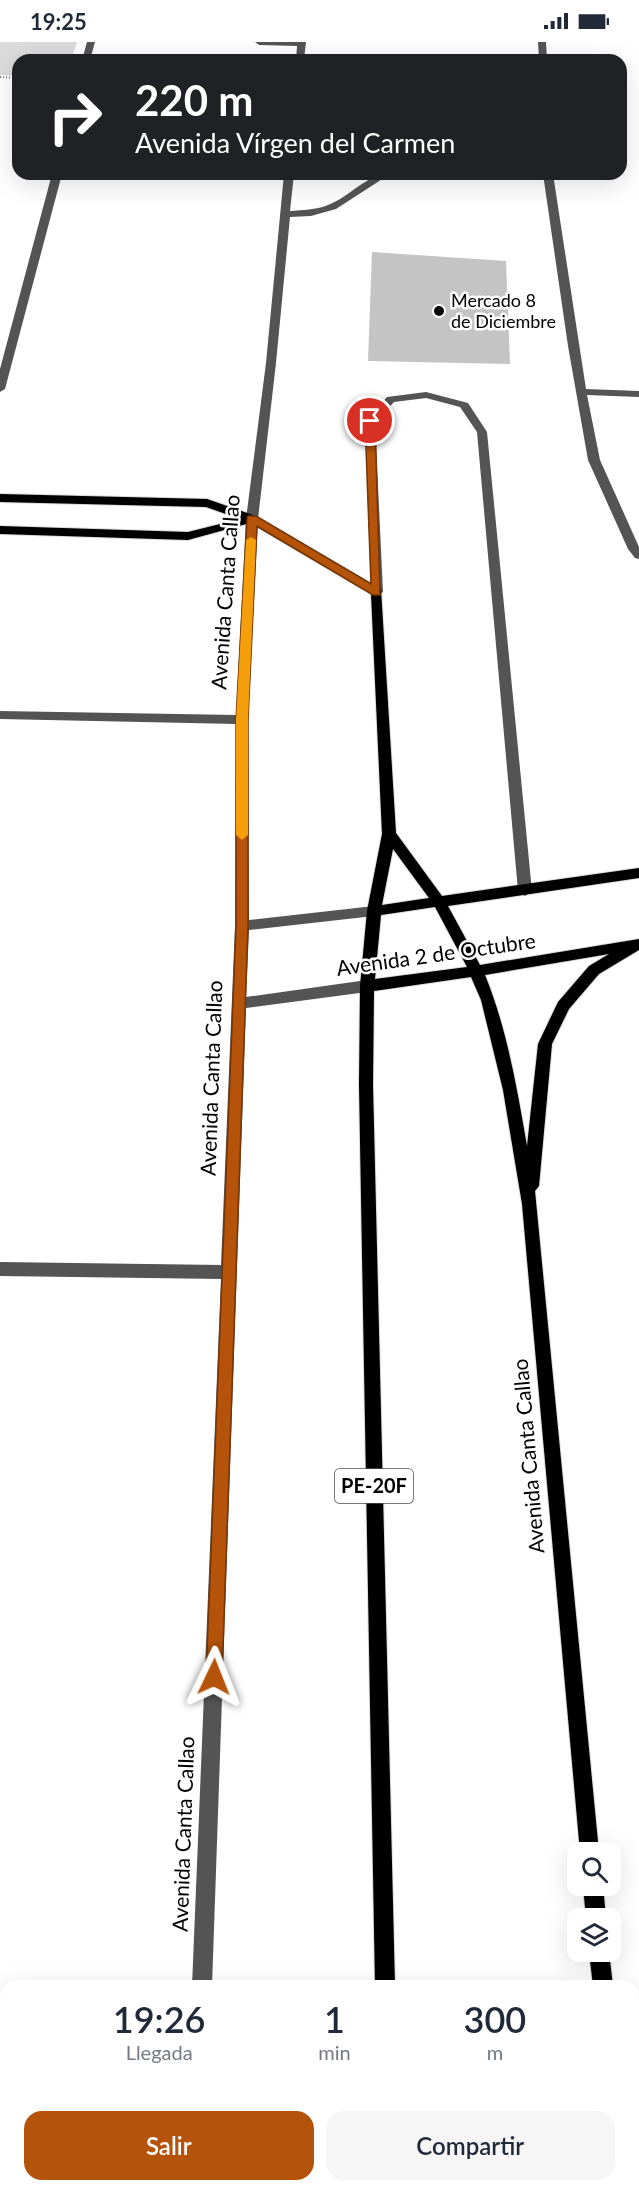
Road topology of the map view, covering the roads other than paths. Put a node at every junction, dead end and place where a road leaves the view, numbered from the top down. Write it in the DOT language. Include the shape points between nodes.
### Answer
graph roads {
  1 [pos="259,42"];
  2 [pos="302,43"];
  3 [pos="55,180"];
  4 [pos="288,180"];
  5 [pos="376,180"];
  6 [pos="549,180"];
  7 [pos="285,214"];
  8 [pos="6,347"];
  9 [pos="0,389"];
  10 [pos="581,392"];
  11 [pos="639,394"];
  12 [pos="0,498"];
  13 [pos="252,519"];
  14 [pos="0,530"];
  15 [pos="639,555"];
  16 [pos="377,592"];
  17 [pos="0,715"];
  18 [pos="242,720"];
  19 [pos="389,834"];
  20 [pos="639,873"];
  21 [pos="525,891"];
  22 [pos="439,902"];
  23 [pos="374,911"];
  24 [pos="242,926"];
  25 [pos="638,944"];
  26 [pos="476,971"];
  27 [pos="367,986"];
  28 [pos="238,1004"];
  29 [pos="530,1204"];
  30 [pos="0,1269"];
  31 [pos="229,1272"];
  32 [pos="589,1842"];
  33 [pos="600,1962"];
  34 [pos="202,1980"];
  35 [pos="385,1980"];
  36 [pos="602,1980"];
  1 -- 2 [label="street"];
  3 -- 8 [label="street"];
  4 -- 7 [label="street, Avenida Canta Callao"];
  5 -- 7 [label="street" via="333,207"];
  6 -- 10 [label="street"];
  7 -- 13 [label="street, Avenida Canta Callao" via="272,363"];
  8 -- 9 [label="street"];
  10 -- 11 [label="street"];
  10 -- 15 [label="street" via="594,460"];
  12 -- 13 [label="main road" via="207,503"];
  13 -- 14 [label="main road" via="188,536"];
  13 -- 16 [label="main road"];
  13 -- 18 [label="street, Avenida Canta Callao"];
  16 -- 19 [label="main road, PE-20F"];
  16 -- 21 [label="street" via="370,421 391,399 426,395 464,405 482,432"];
  17 -- 18 [label="street"];
  18 -- 24 [label="street, Avenida Canta Callao"];
  19 -- 22 [label="main road, Avenida Canta Callao"];
  19 -- 23 [label="main road, PE-20F"];
  20 -- 21 [label="main road"];
  21 -- 22 [label="main road"];
  22 -- 23 [label="main road"];
  22 -- 26 [label="main road, Avenida Canta Callao"];
  23 -- 24 [label="street"];
  23 -- 27 [label="main road, PE-20F"];
  24 -- 28 [label="street, Avenida Canta Callao"];
  25 -- 26 [label="main road, Avenida 2 de Octubre"];
  25 -- 29 [label="main road" via="594,970 563,1006 545,1044"];
  26 -- 27 [label="main road, Avenida 2 de Octubre"];
  26 -- 29 [label="main road, Avenida Canta Callao" via="488,999 510,1090"];
  27 -- 28 [label="street, Avenida 2 de Octubre"];
  27 -- 35 [label="main road, PE-20F" via="367,1188"];
  28 -- 31 [label="street, Avenida Canta Callao"];
  29 -- 32 [label="main road, Avenida Canta Callao"];
  30 -- 31 [label="street"];
  31 -- 34 [label="street, Avenida Canta Callao"];
  33 -- 36 [label="main road"];
}
